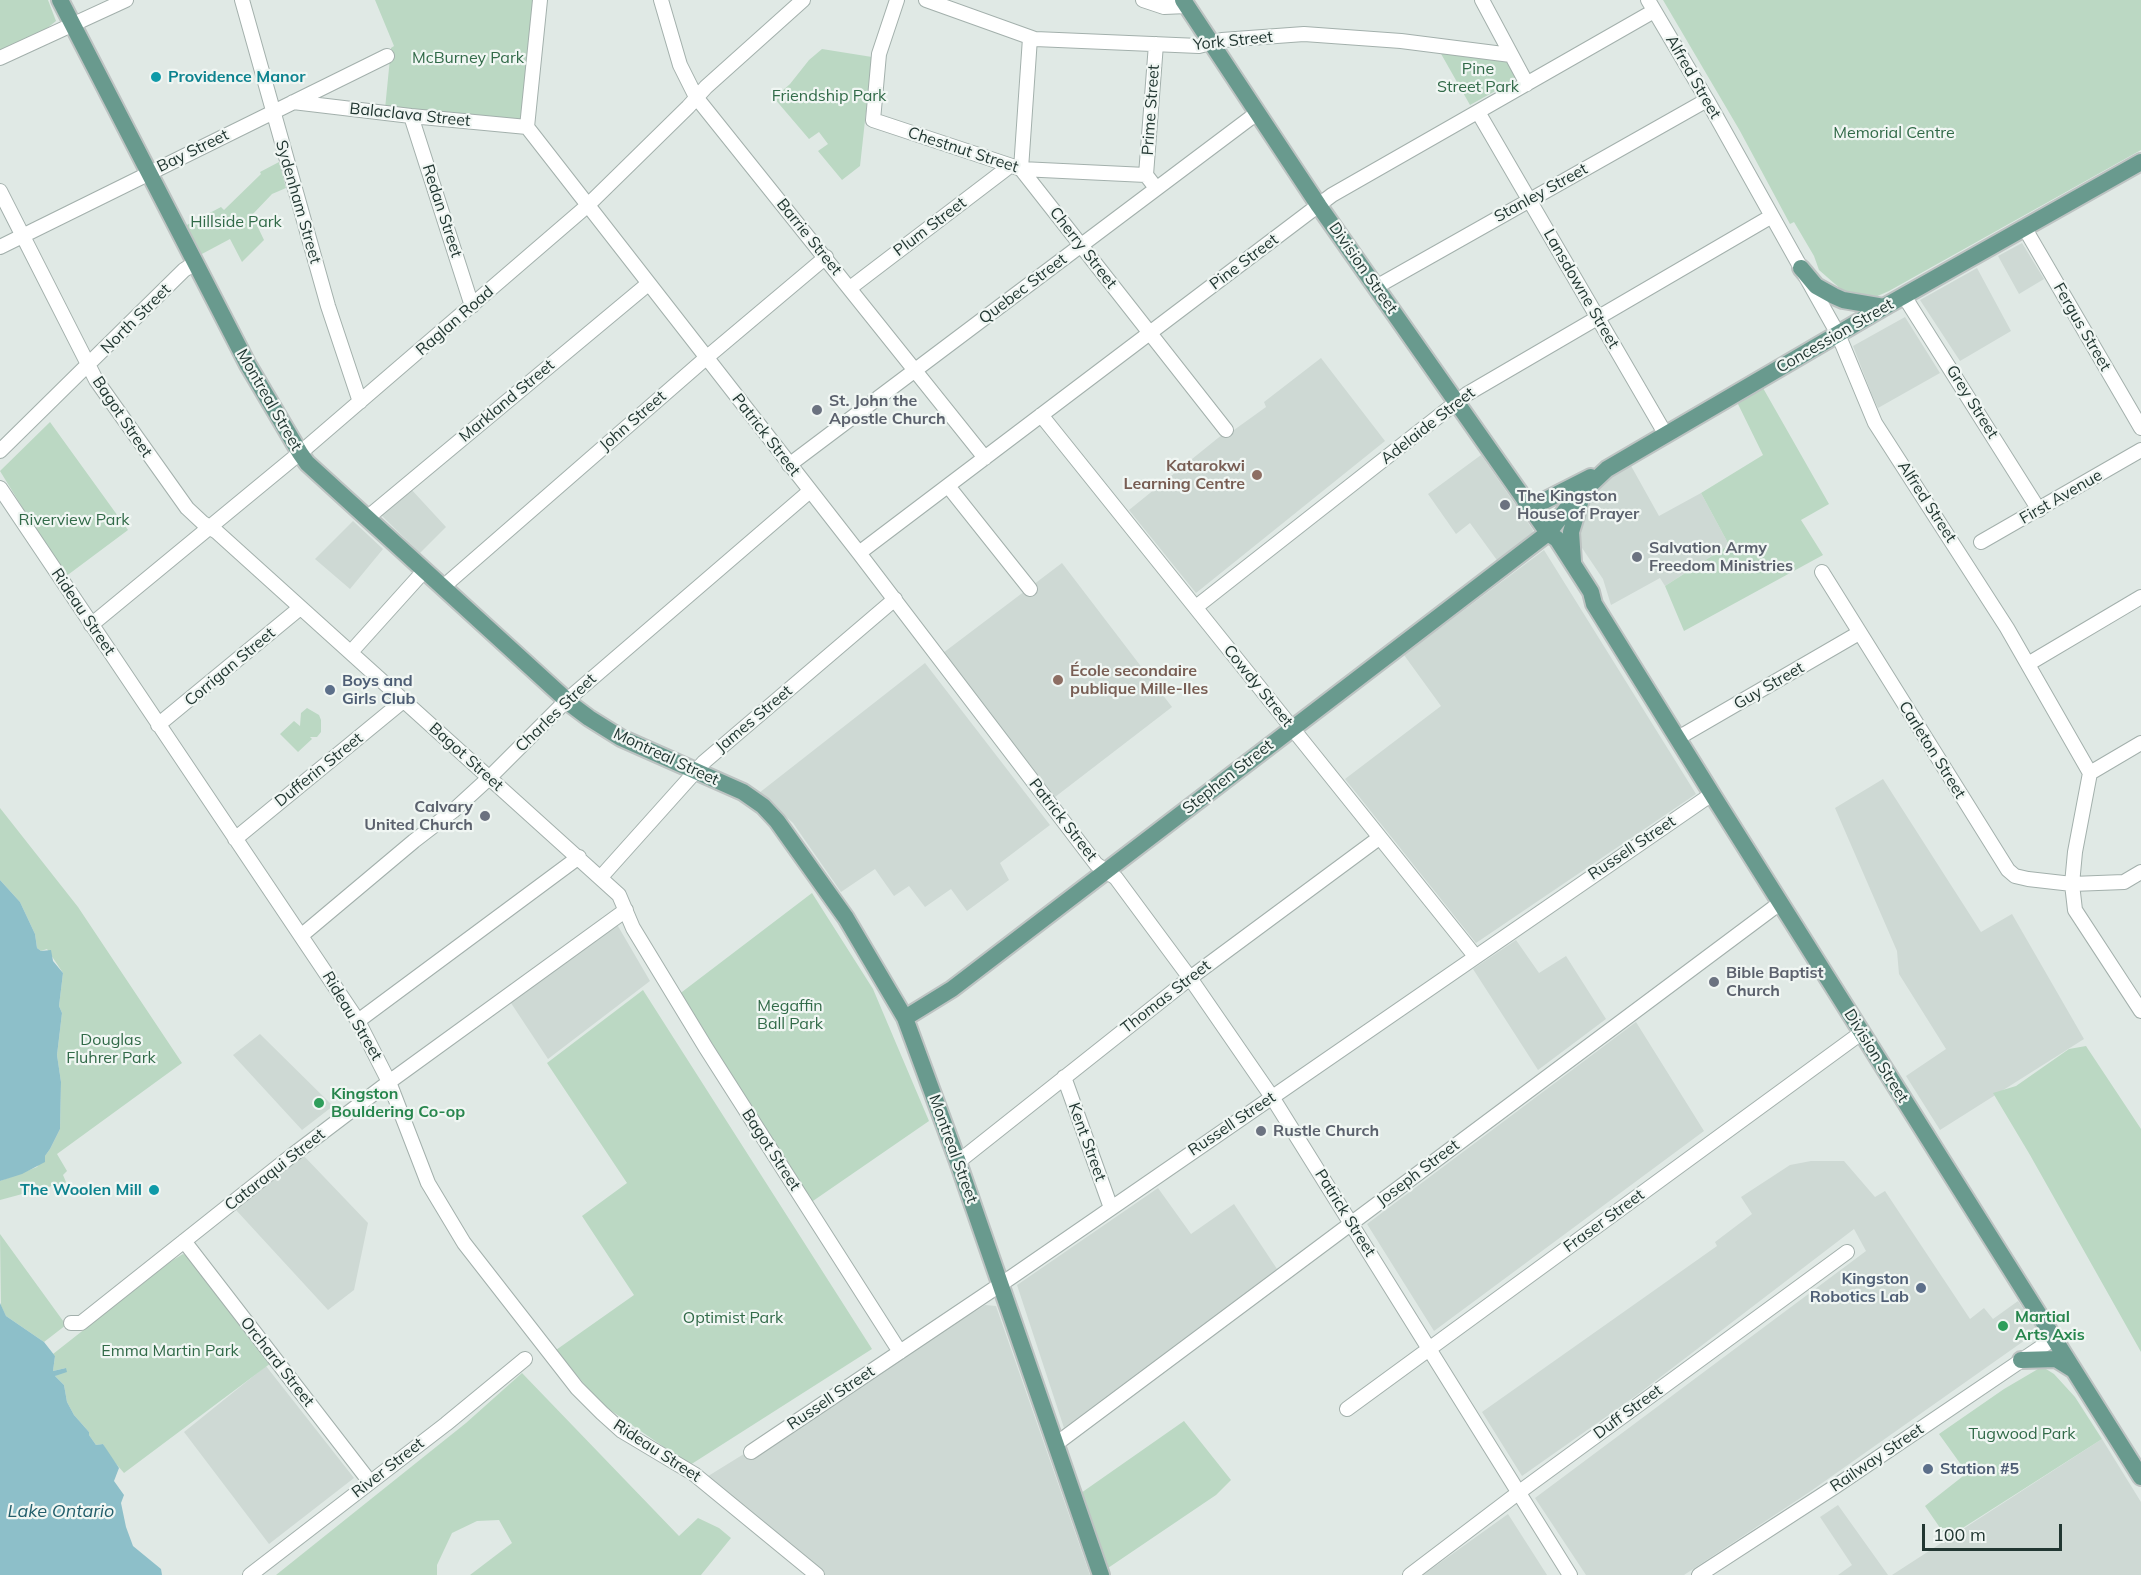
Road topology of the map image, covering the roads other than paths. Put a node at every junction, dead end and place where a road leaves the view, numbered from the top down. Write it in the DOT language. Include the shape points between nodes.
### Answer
graph roads {
  1 [pos="60,0"];
  2 [pos="126,0"];
  3 [pos="242,0"];
  4 [pos="540,0"];
  5 [pos="661,0"];
  6 [pos="803,0"];
  7 [pos="897,0"];
  8 [pos="926,0"];
  9 [pos="1143,0"];
  10 [pos="1482,0"];
  11 [pos="1185,3"];
  12 [pos="1651,5"];
  13 [pos="72,25"];
  14 [pos="1030,38"];
  15 [pos="1211,43"];
  16 [pos="1156,44"];
  17 [pos="1511,55"];
  18 [pos="387,56"];
  19 [pos="0,58"];
  20 [pos="1527,84"];
  21 [pos="696,97"];
  22 [pos="1707,100"];
  23 [pos="293,102"];
  24 [pos="1478,112"];
  25 [pos="272,113"];
  26 [pos="1257,113"];
  27 [pos="411,116"];
  28 [pos="527,127"];
  29 [pos="2139,166"];
  30 [pos="1016,168"];
  31 [pos="149,172"];
  32 [pos="1146,175"];
  33 [pos="1156,188"];
  34 [pos="0,192"];
  35 [pos="1529,200"];
  36 [pos="587,206"];
  37 [pos="1319,206"];
  38 [pos="1772,216"];
  39 [pos="2024,227"];
  40 [pos="22,236"];
  41 [pos="1081,245"];
  42 [pos="0,247"];
  43 [pos="826,257"];
  44 [pos="195,263"];
  45 [pos="1801,268"];
  46 [pos="648,284"];
  47 [pos="1376,287"];
  48 [pos="850,288"];
  49 [pos="1904,296"];
  50 [pos="472,306"];
  51 [pos="1884,308"];
  52 [pos="1598,318"];
  53 [pos="1150,333"];
  54 [pos="1838,334"];
  55 [pos="706,358"];
  56 [pos="88,366"];
  57 [pos="915,370"];
  58 [pos="360,402"];
  59 [pos="1457,402"];
  60 [pos="1041,416"];
  61 [pos="2141,428"];
  62 [pos="1226,430"];
  63 [pos="1666,435"];
  64 [pos="2141,450"];
  65 [pos="0,451"];
  66 [pos="300,453"];
  67 [pos="985,458"];
  68 [pos="789,465"];
  69 [pos="1607,469"];
  70 [pos="948,486"];
  71 [pos="0,488"];
  72 [pos="1584,490"];
  73 [pos="810,491"];
  74 [pos="1526,501"];
  75 [pos="2039,510"];
  76 [pos="367,518"];
  77 [pos="210,528"];
  78 [pos="1548,533"];
  79 [pos="1981,543"];
  80 [pos="860,553"];
  81 [pos="1573,564"];
  82 [pos="424,571"];
  83 [pos="1822,572"];
  84 [pos="443,587"];
  85 [pos="1030,589"];
  86 [pos="2141,597"];
  87 [pos="895,599"];
  88 [pos="1594,604"];
  89 [pos="300,608"];
  90 [pos="1196,608"];
  91 [pos="91,625"];
  92 [pos="1859,633"];
  93 [pos="351,652"];
  94 [pos="2028,664"];
  95 [pos="567,700"];
  96 [pos="403,701"];
  97 [pos="158,725"];
  98 [pos="1292,728"];
  99 [pos="1678,738"];
  100 [pos="2141,743"];
  101 [pos="696,770"];
  102 [pos="2090,773"];
  103 [pos="489,778"];
  104 [pos="1712,794"];
  105 [pos="1379,838"];
  106 [pos="235,839"];
  107 [pos="579,858"];
  108 [pos="1106,871"];
  109 [pos="2141,872"];
  110 [pos="601,877"];
  111 [pos="2072,884"];
  112 [pos="1780,903"];
  113 [pos="626,909"];
  114 [pos="302,935"];
  115 [pos="1475,956"];
  116 [pos="1190,978"];
  117 [pos="2141,1011"];
  118 [pos="905,1018"];
  119 [pos="358,1021"];
  120 [pos="1861,1033"];
  121 [pos="1064,1077"];
  122 [pos="389,1082"];
  123 [pos="1272,1097"];
  124 [pos="958,1162"];
  125 [pos="1111,1208"];
  126 [pos="1351,1223"];
  127 [pos="184,1241"];
  128 [pos="1847,1252"];
  129 [pos="1000,1285"];
  130 [pos="71,1323"];
  131 [pos="2054,1339"];
  132 [pos="1429,1350"];
  133 [pos="900,1352"];
  134 [pos="525,1359"];
  135 [pos="2021,1359"];
  136 [pos="2072,1370"];
  137 [pos="1347,1409"];
  138 [pos="1056,1444"];
  139 [pos="751,1452"];
  140 [pos="2141,1477"];
  141 [pos="370,1482"];
  142 [pos="1518,1493"];
  143 [pos="250,1575"];
  144 [pos="818,1575"];
  145 [pos="1101,1575"];
  146 [pos="1410,1575"];
  147 [pos="1570,1575"];
  148 [pos="1699,1575"];
  1 -- 13 [label="main road, Montreal Street"];
  2 -- 13 [label="street"];
  3 -- 25 [label="street, Sydenham Street"];
  4 -- 28 [label="street"];
  5 -- 21 [label="street, Barrie Street" via="680,65"];
  6 -- 21 [label="street, Raglan Road"];
  7 -- 30 [label="street, Chestnut Street" via="879,54 873,120"];
  8 -- 14 [label="street, York Street"];
  9 -- 11 [label="street" via="1164,7"];
  10 -- 17 [label="street"];
  11 -- 15 [label="main road, Division Street"];
  12 -- 20 [label="street, Pine Street"];
  12 -- 22 [label="street, Alfred Street"];
  13 -- 19 [label="street"];
  13 -- 31 [label="main road, Montreal Street"];
  14 -- 16 [label="street, York Street"];
  14 -- 30 [label="street"];
  15 -- 16 [label="street, York Street"];
  15 -- 17 [label="street, York Street" via="1304,34"];
  15 -- 26 [label="main road, Division Street"];
  16 -- 32 [label="street, Prime Street"];
  17 -- 20 [label="street"];
  18 -- 23 [label="street, Bay Street"];
  20 -- 24 [label="street, Pine Street"];
  21 -- 36 [label="street, Raglan Road"];
  21 -- 43 [label="street, Barrie Street"];
  22 -- 35 [label="street, Stanley Street"];
  22 -- 38 [label="street, Alfred Street"];
  23 -- 25 [label="street, Bay Street"];
  23 -- 27 [label="street, Balaclava Street"];
  24 -- 35 [label="street, Lansdowne Street"];
  24 -- 37 [label="street, Pine Street"];
  25 -- 31 [label="street, Bay Street"];
  25 -- 58 [label="street, Sydenham Street"];
  26 -- 33 [label="street, Quebec Street"];
  26 -- 37 [label="main road, Division Street"];
  27 -- 28 [label="street, Balaclava Street"];
  27 -- 50 [label="street, Redan Street"];
  28 -- 36 [label="street, Patrick Street"];
  29 -- 39 [label="main road, Concession Street"];
  30 -- 32 [label="street, Chestnut Street"];
  30 -- 41 [label="street, Cherry Street"];
  30 -- 48 [label="street, Plum Street"];
  31 -- 40 [label="street, Bay Street"];
  31 -- 44 [label="main road, Montreal Street"];
  32 -- 33 [label="street"];
  33 -- 41 [label="street, Quebec Street"];
  34 -- 40 [label="street, Bagot Street"];
  35 -- 47 [label="street, Stanley Street"];
  35 -- 52 [label="street, Lansdowne Street"];
  36 -- 46 [label="street, Patrick Street"];
  36 -- 50 [label="street, Raglan Road"];
  37 -- 47 [label="main road, Division Street"];
  37 -- 53 [label="street, Pine Street"];
  38 -- 45 [label="street, Alfred Street"];
  38 -- 52 [label="street, Adelaide Street"];
  39 -- 49 [label="main road, Concession Street"];
  39 -- 61 [label="street, Fergus Street"];
  40 -- 42 [label="street, Bay Street"];
  40 -- 56 [label="street, Bagot Street"];
  41 -- 53 [label="street, Cherry Street"];
  41 -- 57 [label="street, Quebec Street"];
  43 -- 48 [label="street, Barrie Street"];
  43 -- 55 [label="street, John Street"];
  44 -- 56 [label="street, North Street"];
  44 -- 66 [label="main road, Montreal Street"];
  45 -- 51 [label="main road" via="1816,286 1834,296"];
  45 -- 54 [label="street, Alfred Street"];
  46 -- 55 [label="street, Patrick Street"];
  46 -- 76 [label="street, Markland Street"];
  47 -- 59 [label="main road, Division Street"];
  48 -- 57 [label="street, Barrie Street"];
  49 -- 51 [label="main road, Concession Street"];
  49 -- 75 [label="street, Grey Street"];
  50 -- 58 [label="street, Raglan Road"];
  51 -- 54 [label="main road, Concession Street"];
  52 -- 59 [label="street, Adelaide Street"];
  52 -- 63 [label="street, Lansdowne Street"];
  53 -- 60 [label="street, Pine Street"];
  53 -- 62 [label="street, Cherry Street"];
  54 -- 63 [label="main road, Concession Street"];
  54 -- 94 [label="street, Alfred Street" via="1875,423"];
  55 -- 68 [label="street, Patrick Street"];
  55 -- 84 [label="street, John Street"];
  56 -- 65 [label="street, North Street"];
  56 -- 77 [label="street, Bagot Street" via="174,493"];
  57 -- 67 [label="street, Barrie Street"];
  57 -- 68 [label="street, Quebec Street"];
  58 -- 66 [label="street, Raglan Road"];
  59 -- 74 [label="main road, Division Street"];
  59 -- 90 [label="street, Adelaide Street"];
  60 -- 67 [label="street, Pine Street"];
  60 -- 90 [label="street, Cowdy Street"];
  63 -- 69 [label="main road, Concession Street"];
  64 -- 75 [label="street, First Avenue"];
  66 -- 76 [label="main road, Montreal Street"];
  66 -- 77 [label="street, Raglan Road"];
  67 -- 70 [label="street, Pine Street"];
  68 -- 73 [label="street, Patrick Street"];
  69 -- 72 [label="main road, Concession Street"];
  69 -- 74 [label="main road" via="1538,504"];
  70 -- 80 [label="street, Pine Street"];
  70 -- 85 [label="street"];
  71 -- 91 [label="street, Rideau Street"];
  72 -- 78 [label="main road, Concession Street"];
  72 -- 81 [label="main road" via="1571,532"];
  73 -- 80 [label="street, Patrick Street"];
  73 -- 95 [label="street, Charles Street"];
  74 -- 78 [label="main road, Division Street"];
  75 -- 79 [label="street, First Avenue"];
  76 -- 82 [label="main road, Montreal Street"];
  77 -- 89 [label="street, Bagot Street"];
  77 -- 91 [label="street, Raglan Road"];
  78 -- 81 [label="main road, Division Street" via="1557,538"];
  78 -- 88 [label="main road, Division Street" via="1550,544 1583,596"];
  78 -- 98 [label="main road, Stephen Street"];
  80 -- 87 [label="street, Patrick Street"];
  81 -- 88 [label="main road, Division Street"];
  82 -- 84 [label="main road, Montreal Street"];
  82 -- 93 [label="street"];
  83 -- 92 [label="street, Carleton Street"];
  84 -- 95 [label="main road, Montreal Street"];
  86 -- 94 [label="street"];
  87 -- 101 [label="street, James Street"];
  87 -- 108 [label="street, Patrick Street" via="1096,864"];
  88 -- 99 [label="main road, Division Street"];
  89 -- 93 [label="street, Bagot Street"];
  89 -- 97 [label="street, Corrigan Street"];
  90 -- 98 [label="street, Cowdy Street"];
  91 -- 97 [label="street, Rideau Street"];
  92 -- 99 [label="street, Guy Street"];
  92 -- 111 [label="street, Carleton Street" via="2008,870 2028,879"];
  93 -- 96 [label="street, Bagot Street"];
  94 -- 102 [label="street, Alfred Street"];
  95 -- 101 [label="main road, Montreal Street" via="621,738"];
  95 -- 103 [label="street, Charles Street"];
  96 -- 103 [label="street, Bagot Street"];
  96 -- 106 [label="street, Dufferin Street"];
  97 -- 106 [label="street, Rideau Street"];
  98 -- 105 [label="street, Cowdy Street"];
  98 -- 108 [label="main road, Stephen Street"];
  99 -- 104 [label="main road, Division Street"];
  100 -- 102 [label="street"];
  101 -- 110 [label="street, James Street"];
  101 -- 118 [label="main road, Montreal Street" via="743,792 777,821 846,918"];
  102 -- 111 [label="street"];
  103 -- 107 [label="street, Bagot Street"];
  103 -- 114 [label="street, Charles Street"];
  104 -- 112 [label="main road, Division Street"];
  104 -- 115 [label="street, Russell Street"];
  105 -- 115 [label="street, Cowdy Street"];
  105 -- 116 [label="street, Thomas Street"];
  106 -- 114 [label="street, Rideau Street"];
  107 -- 110 [label="street, Bagot Street"];
  107 -- 119 [label="street"];
  108 -- 116 [label="street, Patrick Street" via="1116,878"];
  108 -- 118 [label="main road, Stephen Street" via="952,989"];
  109 -- 111 [label="street, Carleton Street" via="2124,882"];
  110 -- 113 [label="street, Bagot Street" via="619,895"];
  111 -- 117 [label="street" via="2075,910"];
  112 -- 120 [label="main road, Division Street"];
  112 -- 126 [label="street, Joseph Street"];
  113 -- 122 [label="street, Cataraqui Street"];
  113 -- 133 [label="street, Bagot Street" via="634,929 706,1048"];
  114 -- 119 [label="street, Rideau Street"];
  115 -- 123 [label="street, Russell Street"];
  116 -- 121 [label="street, Thomas Street"];
  116 -- 123 [label="street, Patrick Street"];
  118 -- 124 [label="main road, Montreal Street"];
  119 -- 122 [label="street, Rideau Street"];
  120 -- 131 [label="main road, Division Street"];
  120 -- 132 [label="street, Fraser Street"];
  121 -- 124 [label="street, Thomas Street"];
  121 -- 125 [label="street, Kent Street"];
  122 -- 127 [label="street, Cataraqui Street"];
  122 -- 144 [label="street, Rideau Street" via="428,1184 464,1243 577,1388 622,1431 694,1474"];
  123 -- 125 [label="street, Russell Street"];
  123 -- 126 [label="street, Patrick Street"];
  124 -- 129 [label="main road, Montreal Street"];
  125 -- 129 [label="street, Russell Street"];
  126 -- 132 [label="street, Patrick Street"];
  126 -- 138 [label="street, Joseph Street"];
  127 -- 130 [label="street, Cataraqui Street" via="81,1323"];
  127 -- 141 [label="street, Orchard Street"];
  128 -- 142 [label="street, Duff Street"];
  129 -- 133 [label="street, Russell Street"];
  129 -- 138 [label="main road, Montreal Street"];
  131 -- 135 [label="street, Railway Street"];
  131 -- 136 [label="main road, Division Street"];
  132 -- 137 [label="street, Fraser Street"];
  132 -- 142 [label="street, Patrick Street"];
  133 -- 139 [label="street, Russell Street"];
  134 -- 141 [label="street, River Street"];
  135 -- 136 [label="main road" via="2056,1359"];
  135 -- 148 [label="street, Railway Street"];
  136 -- 140 [label="main road, Division Street"];
  138 -- 145 [label="main road, Montreal Street"];
  141 -- 143 [label="street, River Street"];
  142 -- 146 [label="street, Duff Street"];
  142 -- 147 [label="street, Patrick Street"];
}
